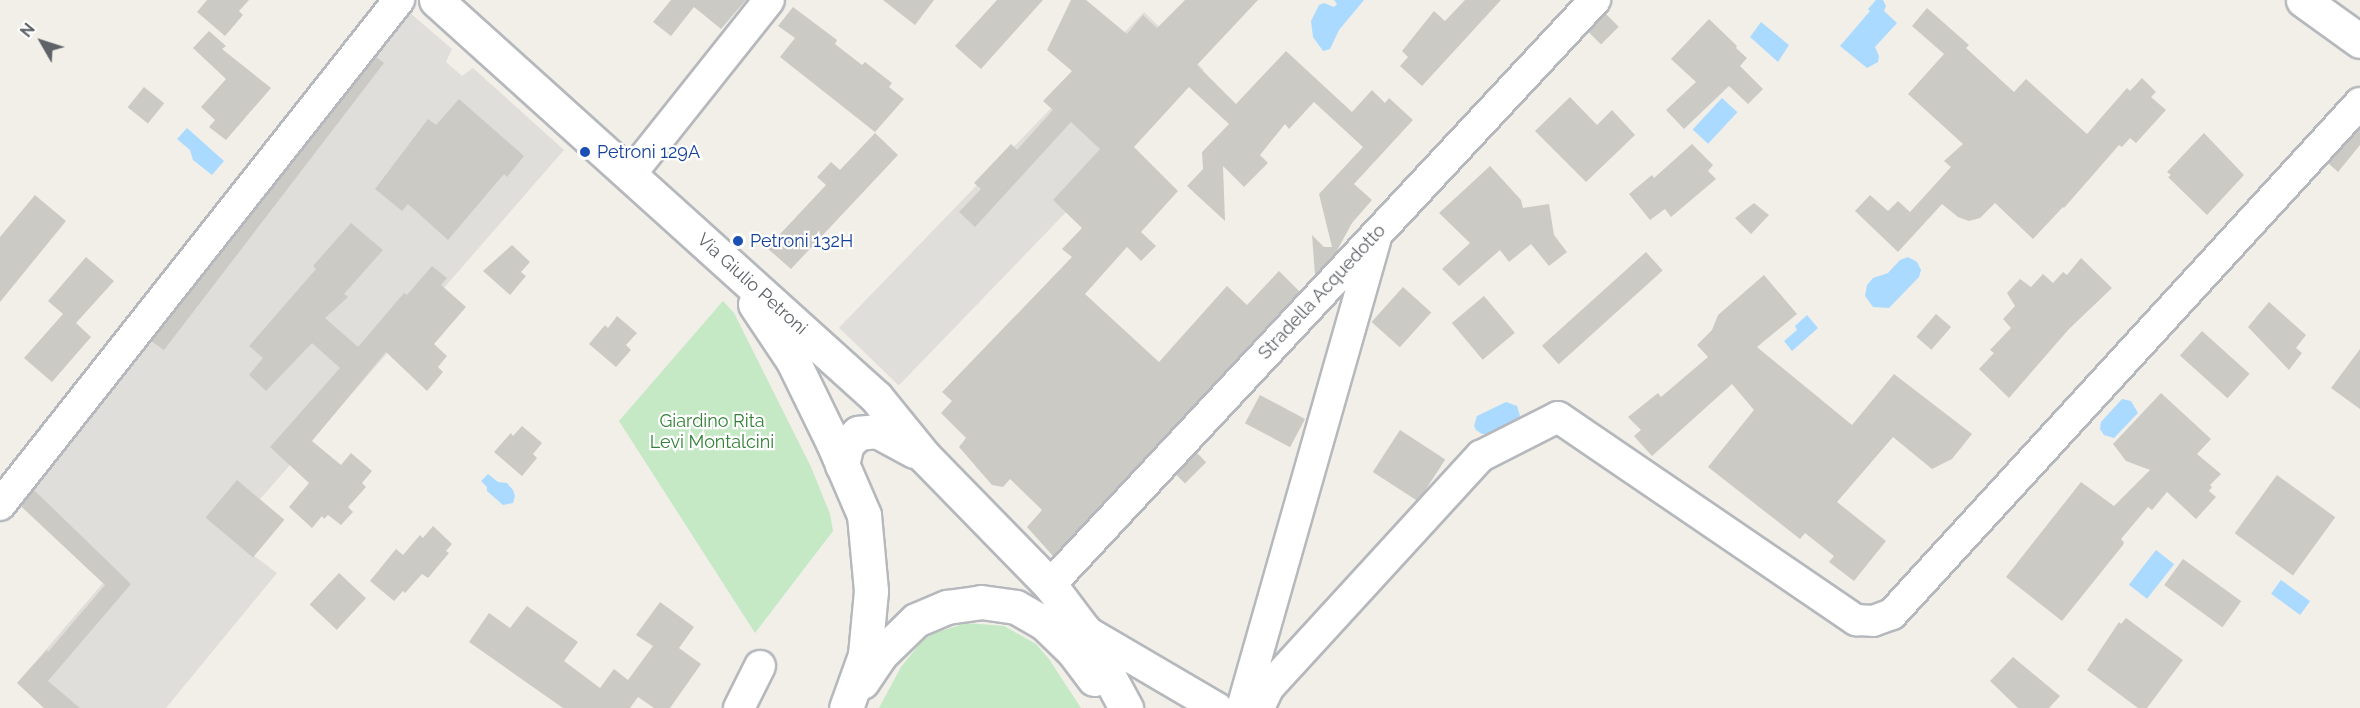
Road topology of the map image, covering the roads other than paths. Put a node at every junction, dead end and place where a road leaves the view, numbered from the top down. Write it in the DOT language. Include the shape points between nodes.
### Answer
graph roads {
  1 [pos="399,0"];
  2 [pos="436,0"];
  3 [pos="769,0"];
  4 [pos="1595,0"];
  5 [pos="2303,0"];
  6 [pos="2360,41"];
  7 [pos="2360,103"];
  8 [pos="630,175"];
  9 [pos="1376,234"];
  10 [pos="730,264"];
  11 [pos="924,456"];
  12 [pos="842,465"];
  13 [pos="0,505"];
  14 [pos="1050,585"];
  15 [pos="1084,630"];
  16 [pos="760,666"];
  17 [pos="847,706"];
  18 [pos="739,708"];
  19 [pos="1116,708"];
  20 [pos="1126,708"];
  21 [pos="1217,708"];
  22 [pos="1242,708"];
  23 [pos="1259,708"];
  1 -- 13 [label="street"];
  2 -- 8 [label="street, Via Giulio Petroni"];
  3 -- 8 [label="street"];
  4 -- 9 [label="street, Stradella Acquedotto"];
  5 -- 6 [label="street"];
  7 -- 23 [label="street" via="1892,614 1873,621 1856,620 1558,417 1481,456 1269,687"];
  8 -- 10 [label="street, Via Giulio Petroni"];
  9 -- 14 [label="street, Stradella Acquedotto"];
  9 -- 22 [label="street"];
  10 -- 11 [label="street, Via Giulio Petroni" via="876,397"];
  10 -- 12 [label="street" via="793,361"];
  11 -- 12 [label="street" via="877,431 858,433 847,444"];
  11 -- 14 [label="street, Via Giulio Petroni"];
  12 -- 17 [label="street" via="864,515 872,591 865,655"];
  14 -- 15 [label="street, Via Giulio Petroni"];
  15 -- 20 [label="street, Via Giulio Petroni"];
  15 -- 21 [label="street"];
  16 -- 18 [label="street"];
  17 -- 19 [label="street" via="880,655 916,620 947,607 981,602 1016,608 1044,623 1073,651"];
}
